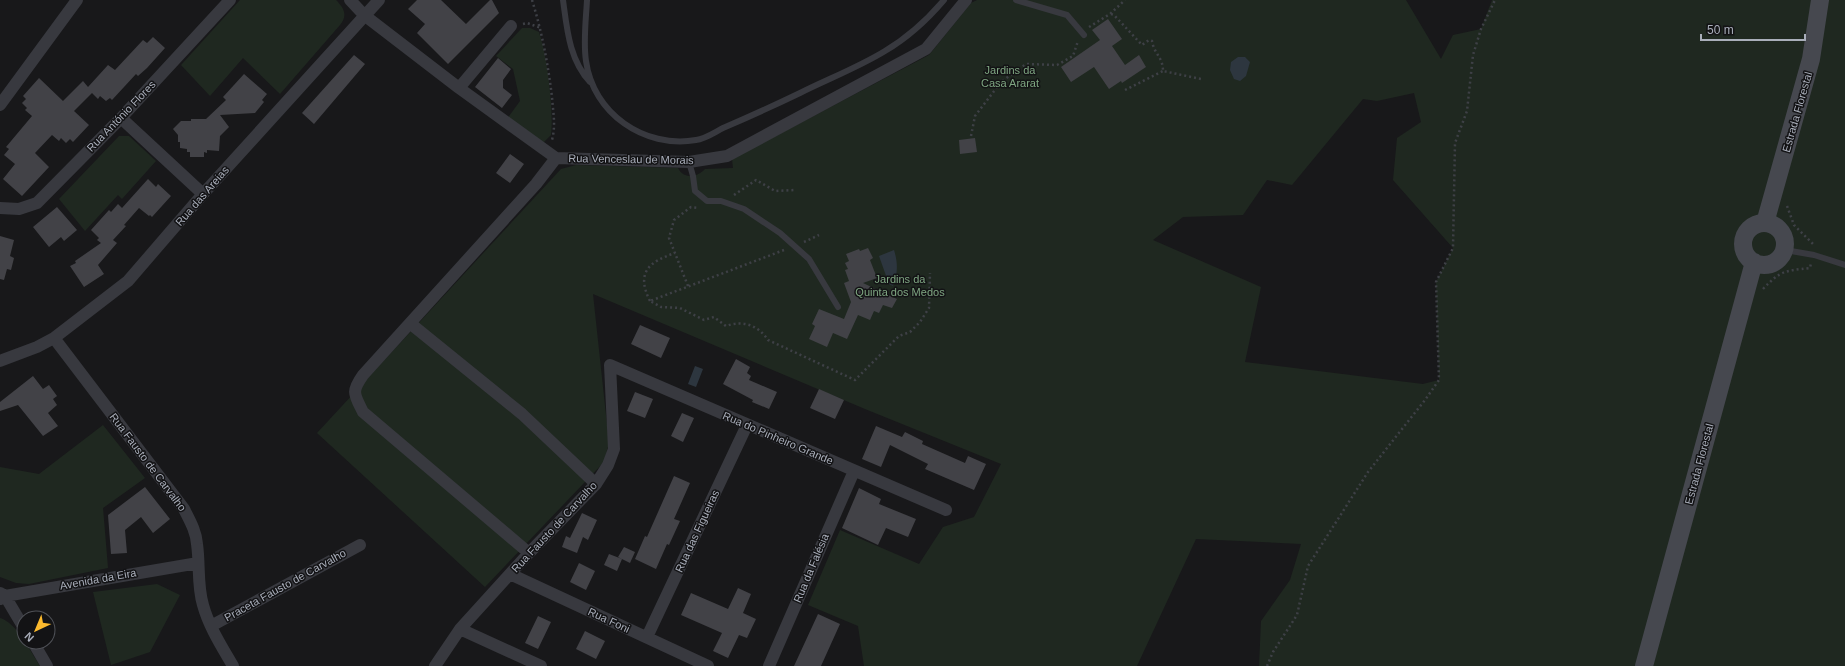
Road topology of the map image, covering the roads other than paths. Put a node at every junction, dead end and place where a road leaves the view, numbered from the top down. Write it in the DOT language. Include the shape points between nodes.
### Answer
graph roads {
  1 [pos="77,0"];
  2 [pos="230,0"];
  3 [pos="350,0"];
  4 [pos="379,0"];
  5 [pos="563,0"];
  6 [pos="587,0"];
  7 [pos="944,0"];
  8 [pos="966,0"];
  9 [pos="1016,0"];
  10 [pos="1820,0"];
  11 [pos="364,15"];
  12 [pos="511,26"];
  13 [pos="1082,33"];
  14 [pos="592,84"];
  15 [pos="459,88"];
  16 [pos="0,105"];
  17 [pos="120,118"];
  18 [pos="552,155"];
  19 [pos="689,162"];
  20 [pos="203,194"];
  21 [pos="0,208"];
  22 [pos="1766,223"];
  23 [pos="1784,250"];
  24 [pos="1754,262"];
  25 [pos="1845,265"];
  26 [pos="838,307"];
  27 [pos="411,324"];
  28 [pos="54,338"];
  29 [pos="0,361"];
  30 [pos="610,365"];
  31 [pos="747,425"];
  32 [pos="854,471"];
  33 [pos="596,484"];
  34 [pos="946,510"];
  35 [pos="360,545"];
  36 [pos="529,553"];
  37 [pos="198,563"];
  38 [pos="510,574"];
  39 [pos="2,596"];
  40 [pos="16,616"];
  41 [pos="211,626"];
  42 [pos="460,628"];
  43 [pos="646,637"];
  44 [pos="38,650"];
  45 [pos="47,666"];
  46 [pos="233,666"];
  47 [pos="434,666"];
  48 [pos="541,666"];
  49 [pos="708,666"];
  50 [pos="769,666"];
  51 [pos="1644,666"];
  1 -- 16 [label="street"];
  2 -- 17 [label="street, Rua António Flores"];
  3 -- 11 [label="street"];
  4 -- 11 [label="street, Rua das Areias"];
  5 -- 14 [label="lane" via="570,48 583,74"];
  6 -- 14 [label="lane" via="586,60"];
  7 -- 14 [label="lane" via="929,18 885,51 756,114 696,140 670,141 644,135 609,112"];
  8 -- 19 [label="street, Rua Venceslau de Morais" via="926,49 727,156"];
  9 -- 13 [label="lane" via="1066,15"];
  10 -- 22 [label="main road, Estrada Florestal" via="1810,65"];
  11 -- 15 [label="street"];
  11 -- 20 [label="street, Rua das Areias"];
  12 -- 15 [label="street"];
  15 -- 18 [label="street"];
  17 -- 20 [label="street"];
  17 -- 21 [label="street, Rua António Flores" via="37,203 19,209"];
  18 -- 19 [label="street, Rua Venceslau de Morais"];
  18 -- 27 [label="street" via="536,184"];
  19 -- 26 [label="lane" via="695,191 707,201 720,201 744,209 780,233 809,259"];
  20 -- 28 [label="street, Rua das Areias" via="128,281"];
  22 -- 23 [label="main road" via="1782,232"];
  22 -- 24 [label="main road" via="1754,225 1746,233 1743,243 1746,254"];
  23 -- 24 [label="main road" via="1778,260 1772,263 1766,265"];
  23 -- 25 [label="lane" via="1814,255"];
  24 -- 51 [label="main road, Estrada Florestal"];
  27 -- 33 [label="street" via="522,414"];
  27 -- 36 [label="street" via="355,387 356,397 363,412"];
  28 -- 29 [label="street, Rua das Areias" via="38,347"];
  28 -- 37 [label="street, Rua Fausto de Carvalho" via="184,509 193,527"];
  30 -- 31 [label="street, Rua do Pinheiro Grande"];
  30 -- 33 [label="street, Rua Fausto de Carvalho" via="614,449"];
  31 -- 32 [label="street, Rua do Pinheiro Grande"];
  31 -- 43 [label="street, Rua das Figueiras"];
  32 -- 34 [label="street, Rua do Pinheiro Grande"];
  32 -- 50 [label="street, Rua da Falésia"];
  33 -- 36 [label="street, Rua Fausto de Carvalho"];
  35 -- 41 [label="street, Praceta Fausto de Carvalho"];
  36 -- 38 [label="street, Rua Fausto de Carvalho"];
  37 -- 39 [label="street, Avenida da Eira"];
  37 -- 41 [label="street, Rua Fausto de Carvalho" via="198,584"];
  38 -- 42 [label="street, Rua Fausto de Carvalho"];
  38 -- 43 [label="street, Rua Foni"];
  39 -- 40 [label="street"];
  41 -- 46 [label="street, Rua Fausto de Carvalho"];
  42 -- 47 [label="street, Rua Fausto de Carvalho"];
  42 -- 48 [label="street"];
  43 -- 49 [label="street, Rua Foni"];
  44 -- 45 [label="street"];
}
